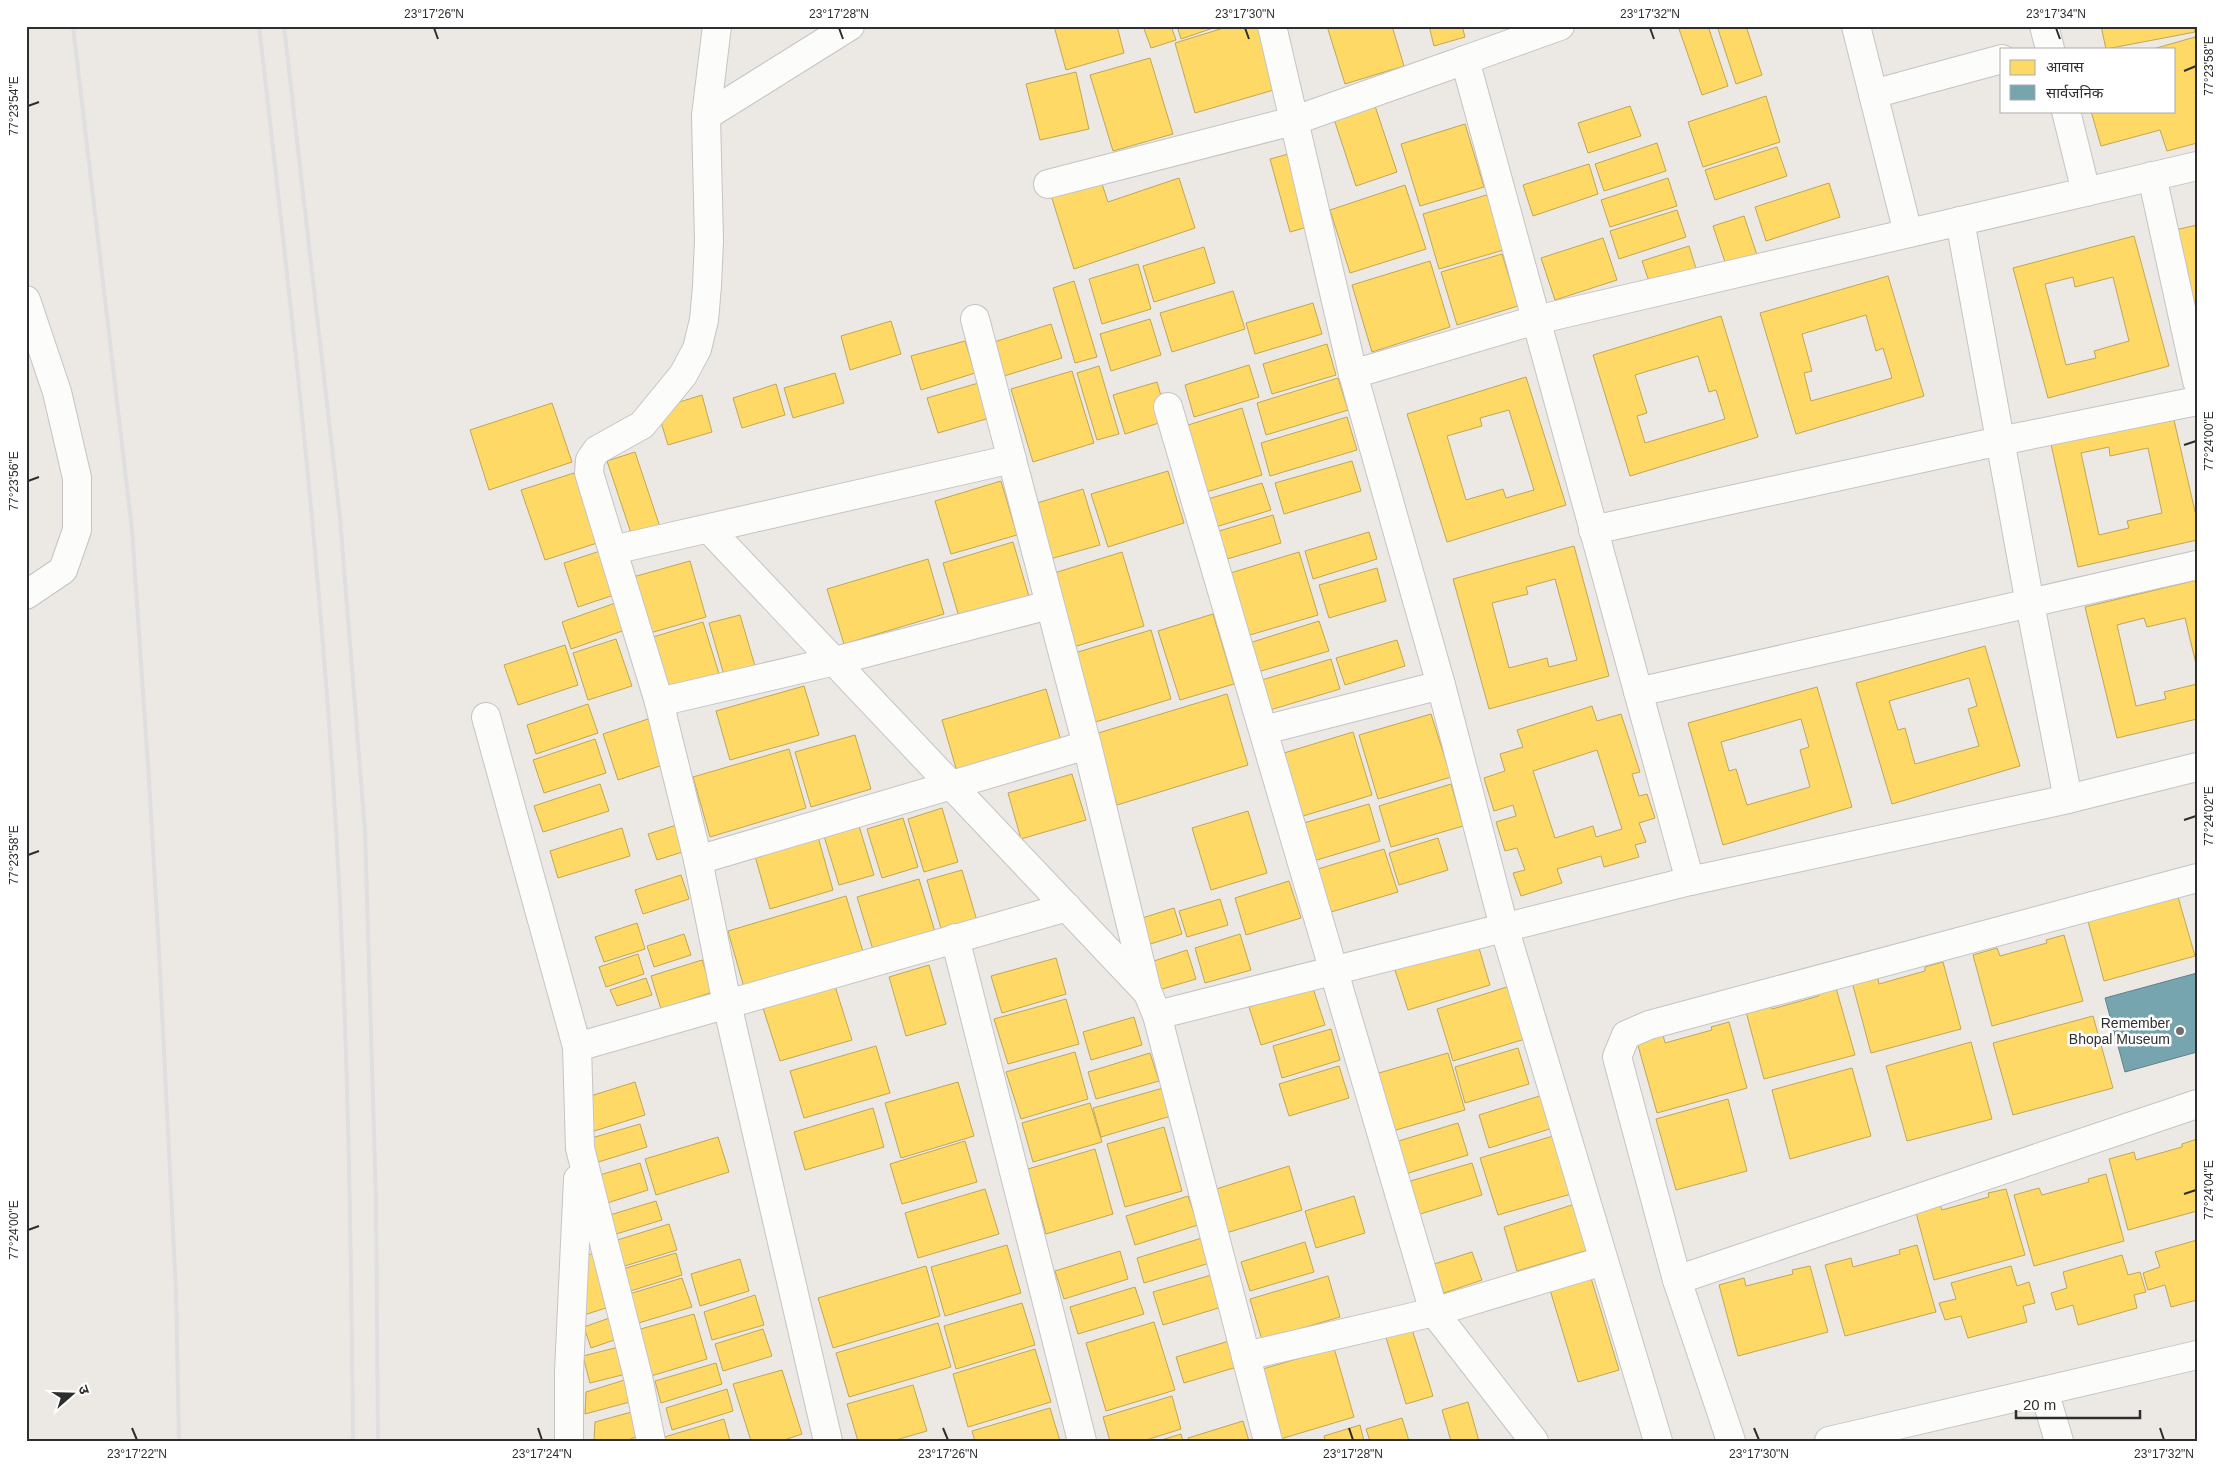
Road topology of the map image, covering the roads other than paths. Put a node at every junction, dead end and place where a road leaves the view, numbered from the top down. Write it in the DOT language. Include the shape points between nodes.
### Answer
graph roads {
  1 [pos="717,26"];
  2 [pos="850,26"];
  3 [pos="1272,26"];
  4 [pos="1560,26"];
  5 [pos="1856,26"];
  6 [pos="1465,60"];
  7 [pos="2000,60"];
  8 [pos="1873,94"];
  9 [pos="2066,112"];
  10 [pos="706,116"];
  11 [pos="1294,121"];
  12 [pos="2197,166"];
  13 [pos="2152,176"];
  14 [pos="1048,184"];
  15 [pos="2086,192"];
  16 [pos="1960,221"];
  17 [pos="1908,233"];
  18 [pos="26,300"];
  19 [pos="975,319"];
  20 [pos="1536,320"];
  21 [pos="1353,374"];
  22 [pos="2197,381"];
  23 [pos="2197,401"];
  24 [pos="1168,407"];
  25 [pos="2000,440"];
  26 [pos="1012,459"];
  27 [pos="709,529"];
  28 [pos="1594,530"];
  29 [pos="613,550"];
  30 [pos="2197,566"];
  31 [pos="26,595"];
  32 [pos="2030,604"];
  33 [pos="1049,605"];
  34 [pos="835,661"];
  35 [pos="1441,685"];
  36 [pos="1638,692"];
  37 [pos="659,702"];
  38 [pos="486,716"];
  39 [pos="1264,730"];
  40 [pos="1087,746"];
  41 [pos="2197,767"];
  42 [pos="952,786"];
  43 [pos="2068,799"];
  44 [pos="698,860"];
  45 [pos="2197,878"];
  46 [pos="1690,881"];
  47 [pos="1067,907"];
  48 [pos="1504,927"];
  49 [pos="955,938"];
  50 [pos="1333,970"];
  51 [pos="1152,1003"];
  52 [pos="727,1004"];
  53 [pos="577,1047"];
  54 [pos="2197,1104"];
  55 [pos="580,1148"];
  56 [pos="1603,1261"];
  57 [pos="1678,1280"];
  58 [pos="1434,1312"];
  59 [pos="2197,1355"];
  60 [pos="1246,1356"];
  61 [pos="2044,1391"];
  62 [pos="1872,1436"];
  63 [pos="1656,1440"];
  64 [pos="569,1441"];
  65 [pos="652,1441"];
  66 [pos="828,1441"];
  67 [pos="1082,1441"];
  68 [pos="1268,1441"];
  69 [pos="1534,1441"];
  70 [pos="1731,1441"];
  71 [pos="1829,1441"];
  72 [pos="2059,1441"];
  1 -- 10 [label="street"];
  2 -- 10 [label="street"];
  3 -- 11 [label="street"];
  4 -- 6 [label="street"];
  5 -- 8 [label="street"];
  6 -- 11 [label="street"];
  6 -- 20 [label="street"];
  7 -- 8 [label="street"];
  8 -- 17 [label="street"];
  9 -- 15 [label="street"];
  10 -- 29 [label="street" via="709,240 704,320 697,349 683,374 642,425 596,450 590,460 589,473"];
  11 -- 14 [label="street"];
  11 -- 21 [label="street"];
  12 -- 13 [label="street"];
  13 -- 15 [label="street"];
  13 -- 22 [label="street"];
  15 -- 16 [label="street"];
  16 -- 17 [label="street"];
  16 -- 25 [label="street"];
  17 -- 20 [label="street"];
  18 -- 31 [label="street" via="57,392 77,478 77,530 63,570"];
  19 -- 26 [label="street"];
  20 -- 21 [label="street"];
  20 -- 28 [label="street"];
  21 -- 35 [label="street"];
  23 -- 25 [label="street"];
  24 -- 39 [label="street"];
  25 -- 28 [label="street"];
  25 -- 32 [label="street"];
  26 -- 27 [label="street"];
  26 -- 33 [label="street"];
  27 -- 29 [label="street"];
  27 -- 34 [label="street"];
  28 -- 36 [label="street"];
  29 -- 37 [label="street"];
  30 -- 32 [label="street"];
  32 -- 36 [label="street"];
  32 -- 43 [label="street"];
  33 -- 34 [label="street"];
  33 -- 40 [label="street"];
  34 -- 37 [label="street"];
  34 -- 42 [label="street"];
  35 -- 39 [label="street"];
  35 -- 48 [label="street"];
  36 -- 46 [label="street"];
  37 -- 44 [label="street"];
  38 -- 53 [label="street"];
  39 -- 50 [label="street"];
  40 -- 42 [label="street"];
  40 -- 51 [label="street"];
  41 -- 43 [label="street"];
  42 -- 44 [label="street"];
  42 -- 47 [label="street"];
  43 -- 46 [label="street"];
  44 -- 52 [label="street"];
  45 -- 57 [label="street" via="1650,1025 1626,1035 1617,1057"];
  46 -- 48 [label="street"];
  47 -- 49 [label="street"];
  47 -- 51 [label="street"];
  48 -- 50 [label="street"];
  48 -- 56 [label="street"];
  49 -- 52 [label="street"];
  49 -- 67 [label="street"];
  50 -- 51 [label="street"];
  50 -- 58 [label="street"];
  51 -- 60 [label="street"];
  52 -- 53 [label="street"];
  52 -- 66 [label="street"];
  53 -- 55 [label="street"];
  54 -- 57 [label="street"];
  55 -- 64 [label="street" via="569,1372"];
  55 -- 65 [label="street"];
  56 -- 58 [label="street"];
  56 -- 63 [label="street"];
  57 -- 70 [label="street"];
  58 -- 60 [label="street"];
  58 -- 69 [label="street"];
  59 -- 61 [label="street"];
  60 -- 68 [label="street"];
  61 -- 62 [label="street"];
  61 -- 72 [label="street"];
  62 -- 71 [label="street"];
}
